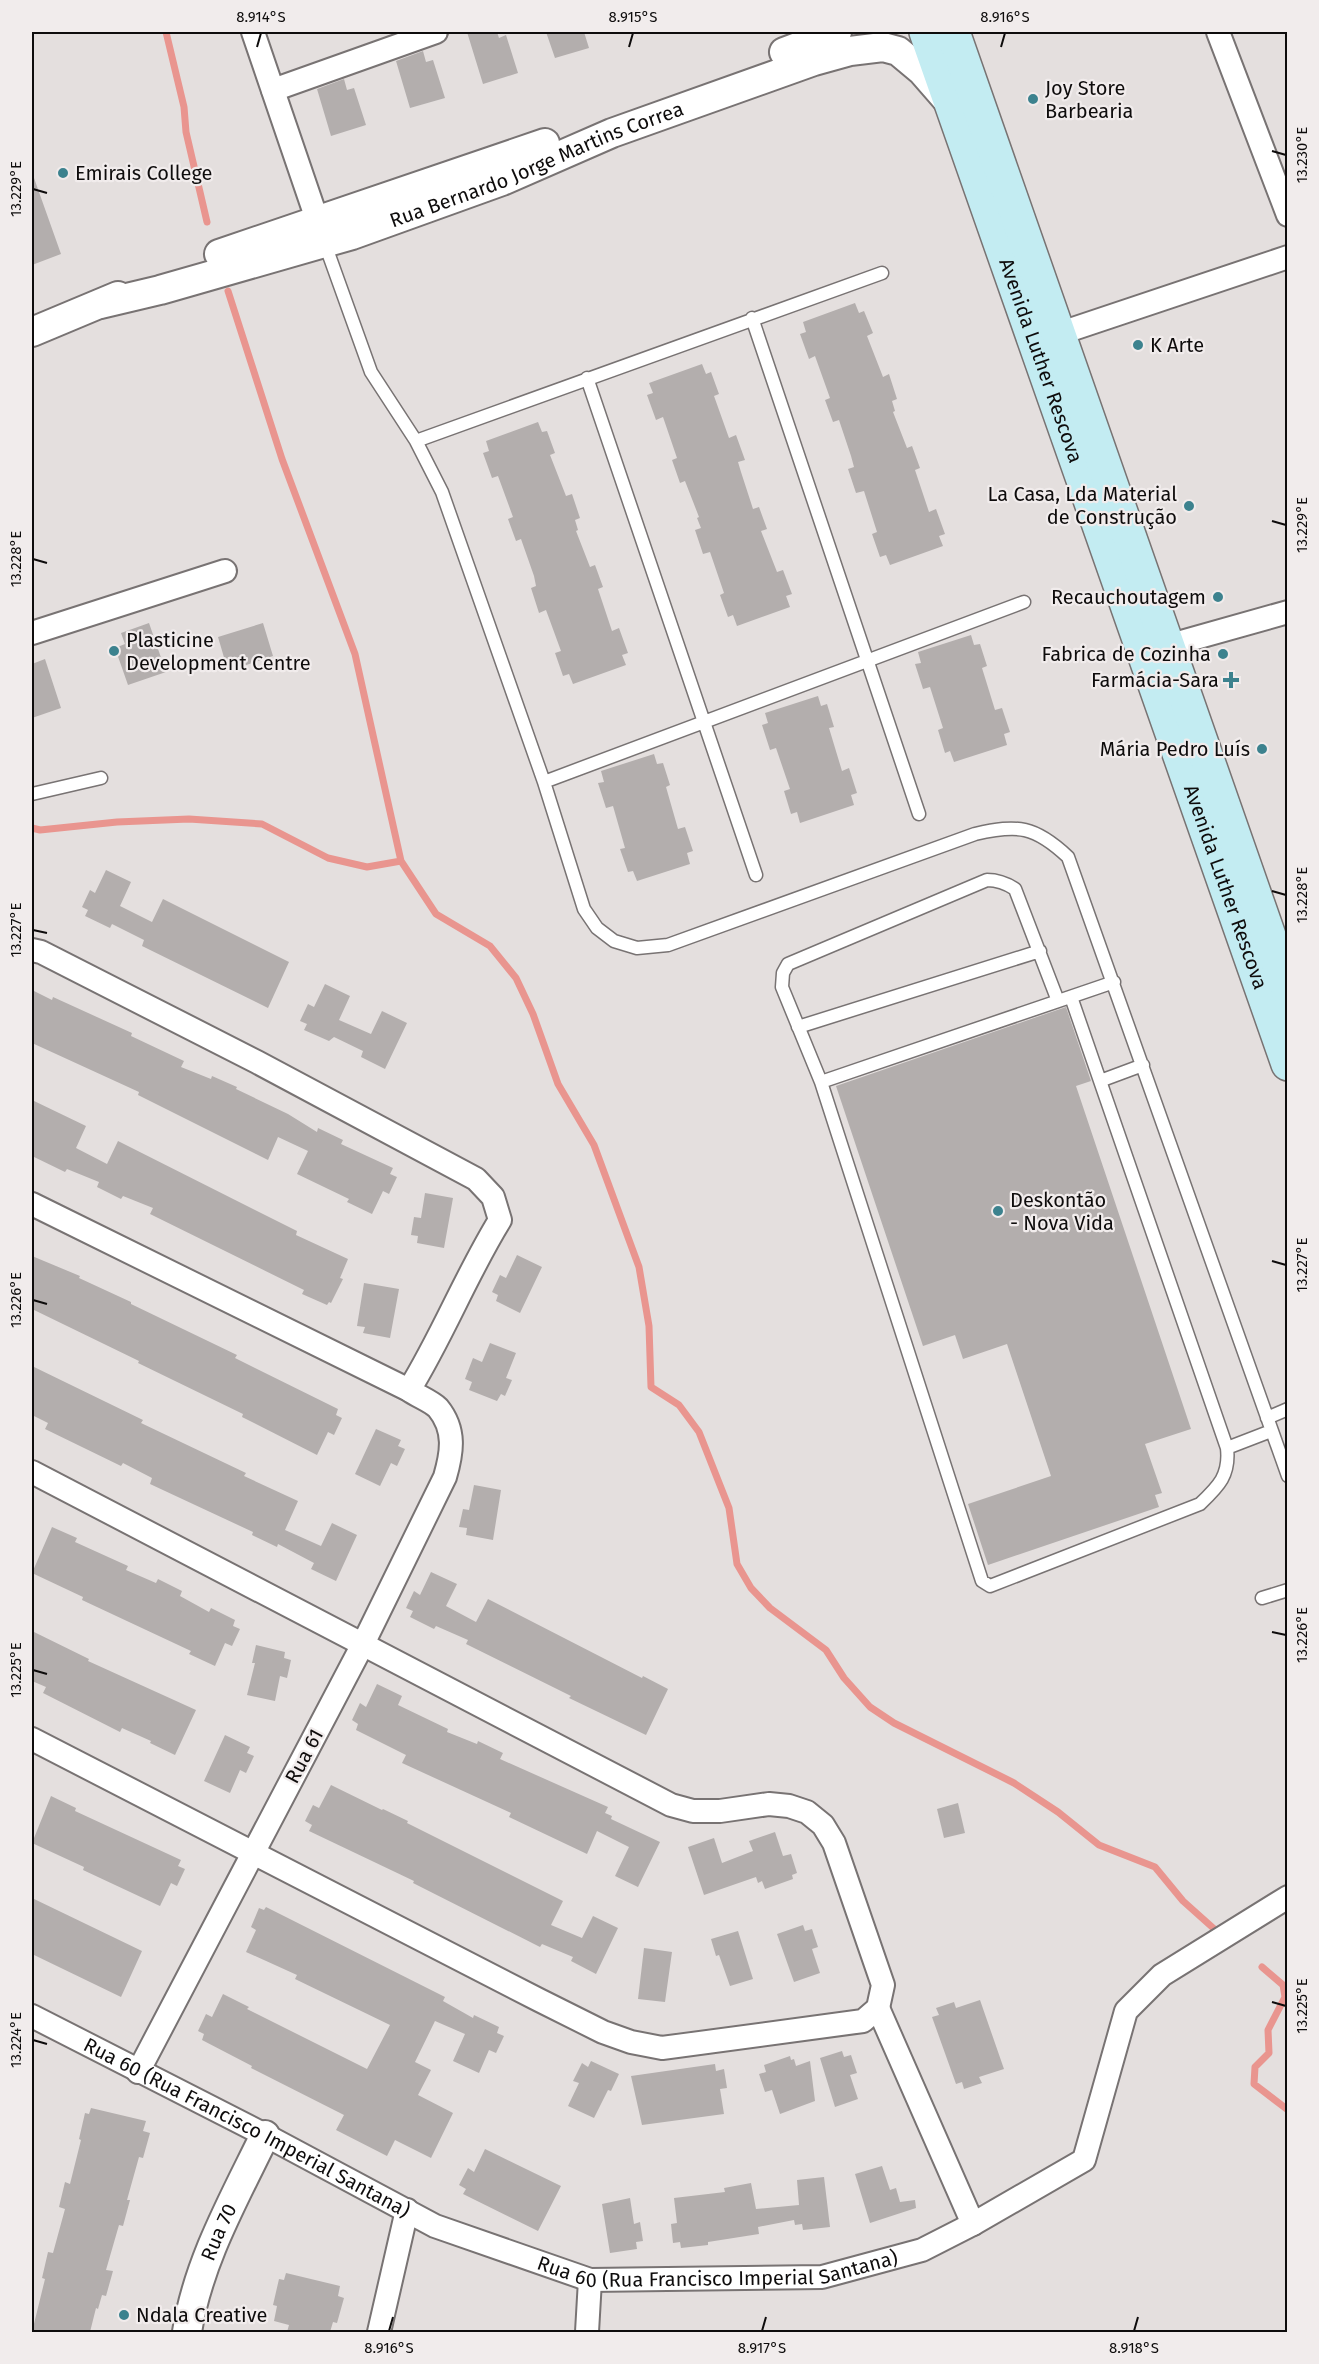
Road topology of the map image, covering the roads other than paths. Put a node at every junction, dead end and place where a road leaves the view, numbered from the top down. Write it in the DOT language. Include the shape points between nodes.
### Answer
graph roads {
  1 [pos="253,32"];
  2 [pos="436,32"];
  3 [pos="837,32"];
  4 [pos="926,32"];
  5 [pos="953,32"];
  6 [pos="1218,32"];
  7 [pos="273,90"];
  8 [pos="951,105"];
  9 [pos="1287,215"];
  10 [pos="321,232"];
  11 [pos="1287,257"];
  12 [pos="882,273"];
  13 [pos="752,318"];
  14 [pos="32,332"];
  15 [pos="1058,334"];
  16 [pos="587,378"];
  17 [pos="416,441"];
  18 [pos="225,571"];
  19 [pos="1024,602"];
  20 [pos="1287,612"];
  21 [pos="32,633"];
  22 [pos="1167,646"];
  23 [pos="867,661"];
  24 [pos="705,722"];
  25 [pos="101,778"];
  26 [pos="544,782"];
  27 [pos="32,794"];
  28 [pos="919,814"];
  29 [pos="756,875"];
  30 [pos="32,950"];
  31 [pos="1040,951"];
  32 [pos="1286,978"];
  33 [pos="1114,982"];
  34 [pos="1071,997"];
  35 [pos="1058,1001"];
  36 [pos="798,1027"];
  37 [pos="1287,1064"];
  38 [pos="1143,1065"];
  39 [pos="1100,1081"];
  40 [pos="821,1083"];
  41 [pos="32,1204"];
  42 [pos="409,1390"];
  43 [pos="1287,1409"];
  44 [pos="1267,1418"];
  45 [pos="1271,1431"];
  46 [pos="1282,1442"];
  47 [pos="1227,1448"];
  48 [pos="32,1472"];
  49 [pos="1287,1476"];
  50 [pos="1287,1590"];
  51 [pos="1262,1598"];
  52 [pos="363,1644"];
  53 [pos="32,1739"];
  54 [pos="253,1853"];
  55 [pos="1287,1897"];
  56 [pos="878,2008"];
  57 [pos="32,2016"];
  58 [pos="138,2072"];
  59 [pos="265,2135"];
  60 [pos="407,2210"];
  61 [pos="973,2224"];
  62 [pos="590,2280"];
  63 [pos="187,2332"];
  64 [pos="379,2332"];
  65 [pos="587,2332"];
  1 -- 7 [label="street"];
  2 -- 7 [label="street"];
  3 -- 10 [label="street, Rua Bernardo Jorge Martins Correa"];
  4 -- 8 [label="main road, Avenida Luther Rescova"];
  5 -- 15 [label="main road, Avenida Luther Rescova"];
  6 -- 9 [label="street"];
  7 -- 10 [label="street"];
  8 -- 10 [label="street, Rua Bernardo Jorge Martins Correa" via="898,51 883,47 850,51 612,133 502,181"];
  8 -- 37 [label="main road, Avenida Luther Rescova"];
  10 -- 14 [label="street, Rua Bernardo Jorge Martins Correa" via="101,304"];
  10 -- 17 [label="lane" via="371,372"];
  11 -- 15 [label="street"];
  12 -- 13 [label="lane"];
  13 -- 16 [label="lane"];
  13 -- 23 [label="lane"];
  15 -- 22 [label="main road, Avenida Luther Rescova"];
  16 -- 17 [label="lane"];
  16 -- 24 [label="lane"];
  17 -- 26 [label="lane" via="442,492"];
  18 -- 21 [label="street"];
  19 -- 23 [label="lane"];
  20 -- 22 [label="street"];
  22 -- 32 [label="main road, Avenida Luther Rescova"];
  23 -- 24 [label="lane"];
  23 -- 28 [label="lane"];
  24 -- 26 [label="lane"];
  24 -- 29 [label="lane"];
  25 -- 27 [label="lane"];
  26 -- 33 [label="lane" via="584,909 597,928 614,941 637,948 668,945 975,834 1001,828 1027,829 1051,840 1068,857"];
  30 -- 42 [label="street" via="257,1062 476,1179 494,1197 500,1220"];
  31 -- 35 [label="lane"];
  31 -- 36 [label="lane"];
  31 -- 36 [label="lane" via="1015,889 1007,883 987,880 788,964 782,987"];
  33 -- 34 [label="lane"];
  33 -- 38 [label="lane"];
  34 -- 35 [label="lane"];
  34 -- 39 [label="lane"];
  35 -- 40 [label="lane"];
  36 -- 40 [label="lane"];
  38 -- 39 [label="lane"];
  38 -- 44 [label="lane"];
  39 -- 47 [label="lane"];
  40 -- 47 [label="lane" via="986,1585 1200,1504 1225,1476 1229,1463"];
  41 -- 42 [label="street"];
  42 -- 52 [label="street, Rua 61" via="437,1408 450,1433 452,1454 445,1477"];
  43 -- 44 [label="lane"];
  44 -- 45 [label="lane"];
  45 -- 46 [label="lane"];
  45 -- 47 [label="lane"];
  46 -- 49 [label="lane"];
  48 -- 52 [label="street"];
  50 -- 51 [label="lane"];
  52 -- 54 [label="street, Rua 61"];
  52 -- 56 [label="street" via="671,1804 693,1811 768,1804 807,1812 823,1825 842,1864 883,1985"];
  53 -- 54 [label="street"];
  54 -- 56 [label="street" via="560,2011 632,2042 662,2048 704,2044 863,2021"];
  54 -- 58 [label="street, Rua 61"];
  55 -- 61 [label="street, Rua 60 (Rua Francisco Imperial Santana)" via="1162,1975 1126,2011 1084,2160"];
  56 -- 61 [label="street"];
  57 -- 58 [label="street, Rua 60 (Rua Francisco Imperial Santana)"];
  58 -- 59 [label="street, Rua 60 (Rua Francisco Imperial Santana)"];
  59 -- 60 [label="street, Rua 60 (Rua Francisco Imperial Santana)"];
  59 -- 63 [label="street, Rua 70" via="203,2267"];
  60 -- 62 [label="street, Rua 60 (Rua Francisco Imperial Santana)" via="435,2226"];
  60 -- 64 [label="street"];
  61 -- 62 [label="street, Rua 60 (Rua Francisco Imperial Santana)" via="922,2250 822,2277"];
  62 -- 65 [label="street"];
}
